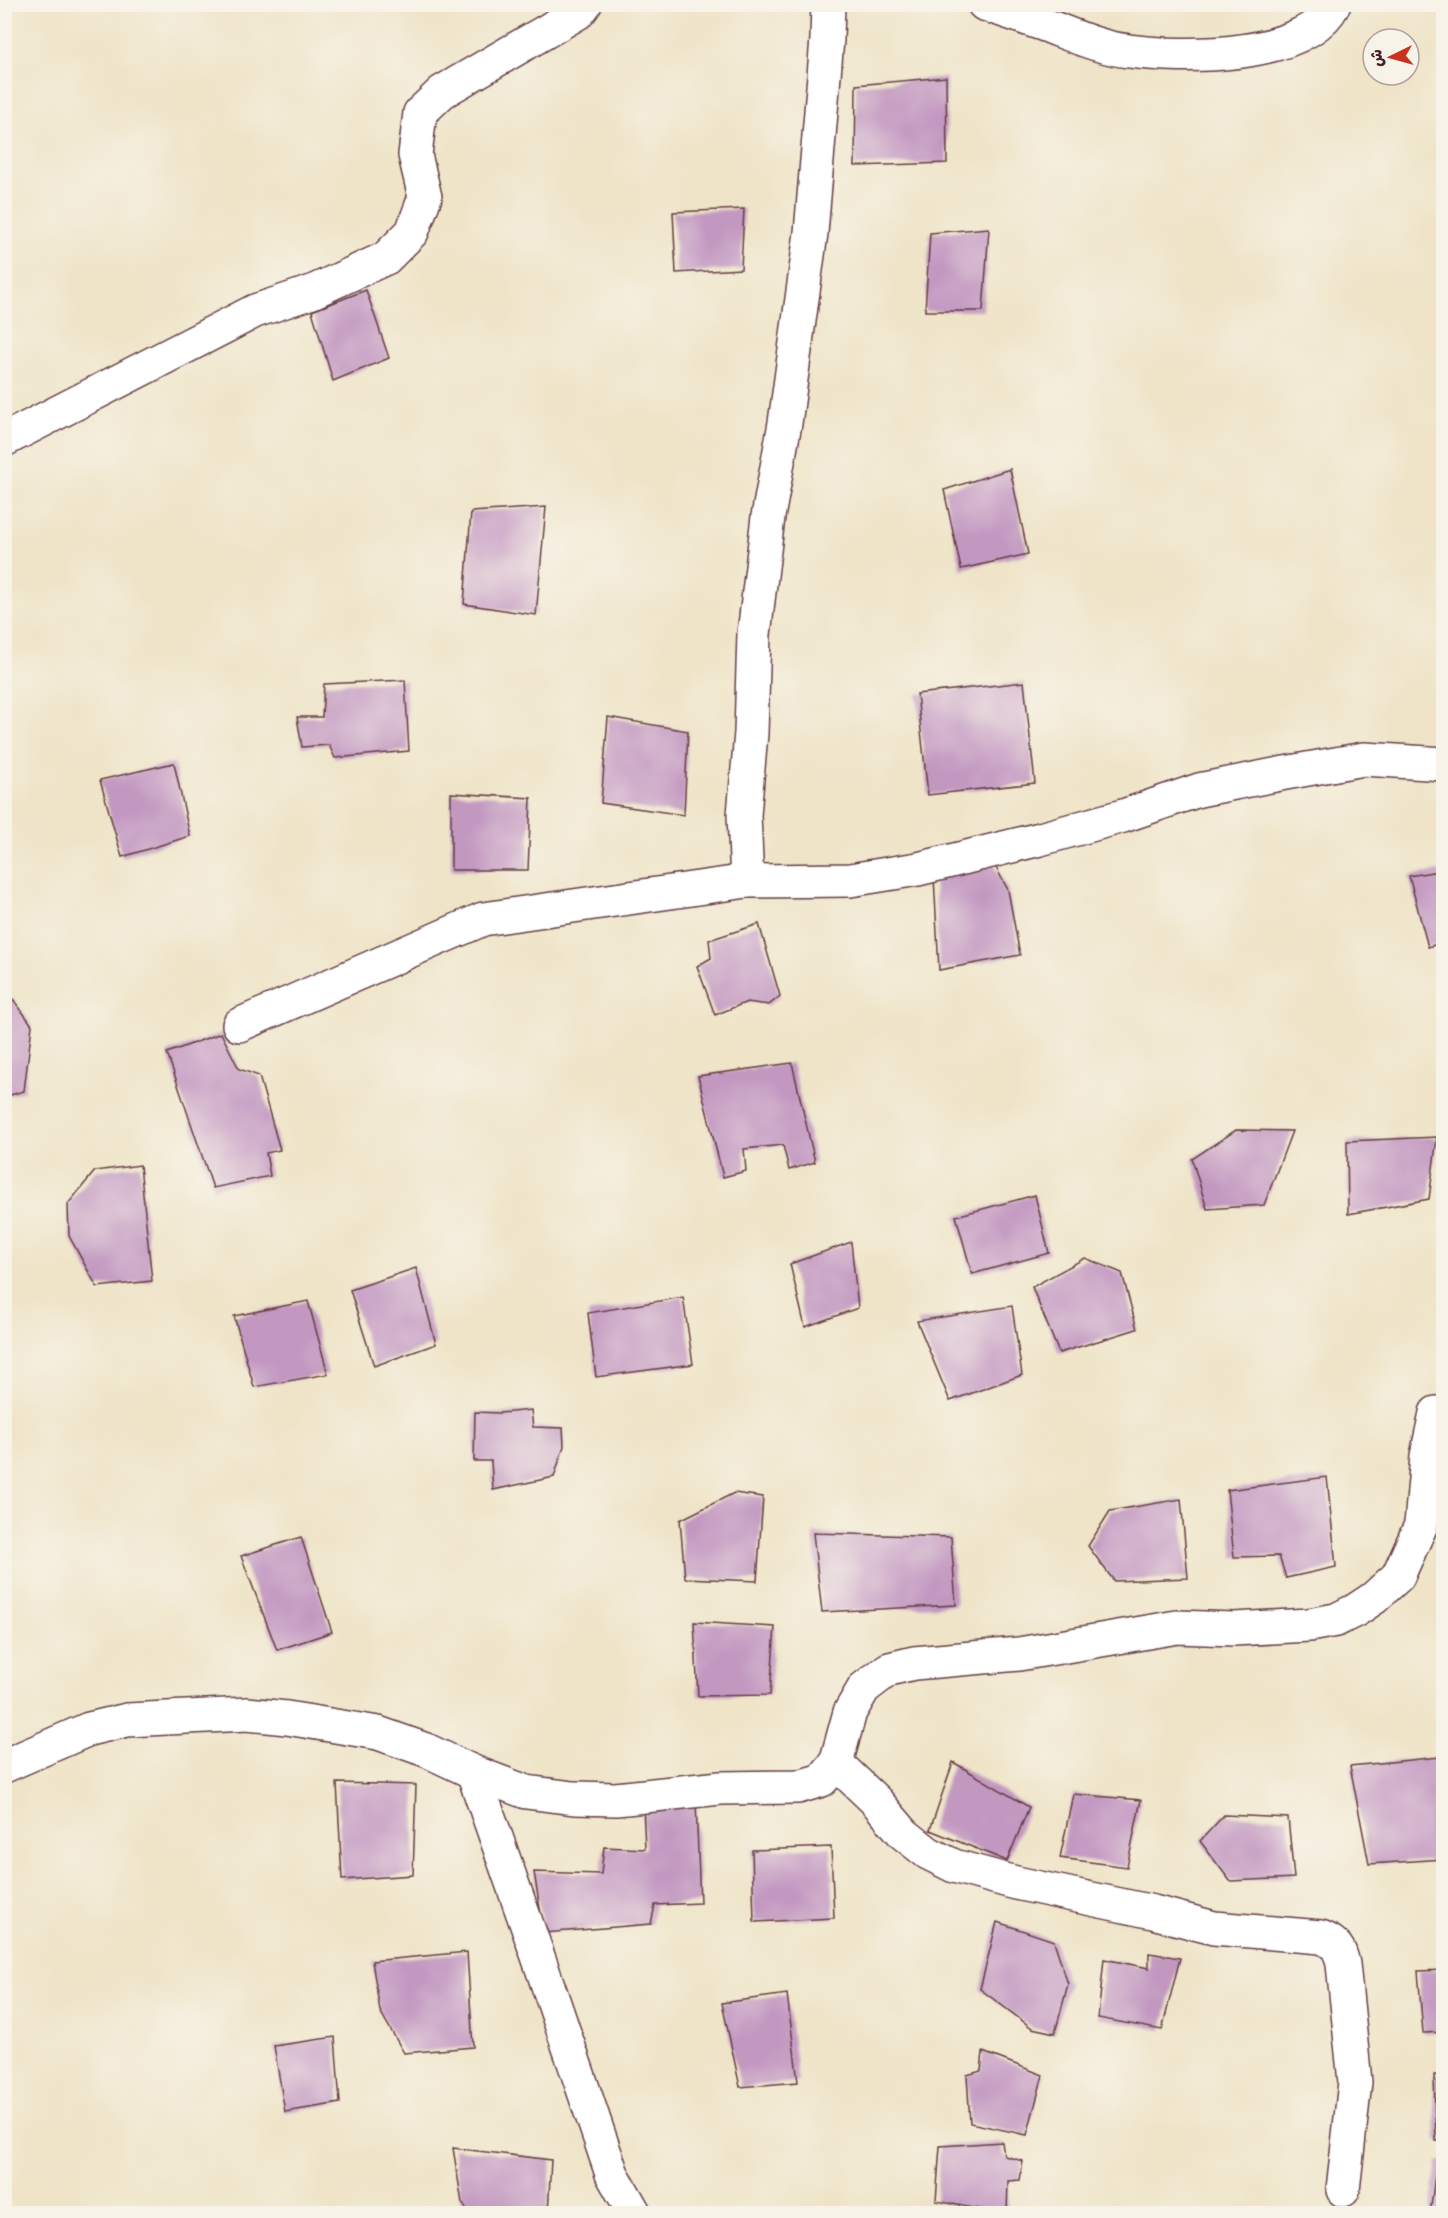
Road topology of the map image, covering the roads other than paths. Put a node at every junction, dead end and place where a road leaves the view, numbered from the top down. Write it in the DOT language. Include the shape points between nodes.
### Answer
graph roads {
  1 [pos="585,4"];
  2 [pos="828,4"];
  3 [pos="984,4"];
  4 [pos="1334,4"];
  5 [pos="4,440"];
  6 [pos="1443,764"];
  7 [pos="747,881"];
  8 [pos="239,1025"];
  9 [pos="1443,1413"];
  10 [pos="836,1763"];
  11 [pos="4,1766"];
  12 [pos="473,1772"];
  13 [pos="1343,2190"];
  14 [pos="635,2214"];
  1 -- 5 [label="street" via="579,12 442,92 420,113 415,155 425,197 412,232 386,258 312,292 255,311"];
  2 -- 7 [label="street" via="811,233 754,634 744,815"];
  3 -- 4 [label="street" via="1082,40 1127,51 1220,55 1290,40 1329,15"];
  6 -- 7 [label="street" via="1364,759 1199,790 1113,819 918,869 850,880"];
  7 -- 8 [label="street" via="483,919"];
  9 -- 10 [label="street" via="1436,1413 1427,1456 1421,1525 1398,1576 1356,1610 1310,1625 1177,1627 1019,1654 889,1668 864,1688 850,1712"];
  10 -- 12 [label="street" via="822,1779 798,1787 720,1788 616,1798 526,1792"];
  10 -- 13 [label="street" via="904,1834 928,1853 954,1866 1214,1928 1321,1937 1334,1943 1343,1964 1355,2082"];
  11 -- 12 [label="street" via="89,1729 128,1720 247,1714 378,1734"];
  12 -- 14 [label="street" via="612,2174"];
}
